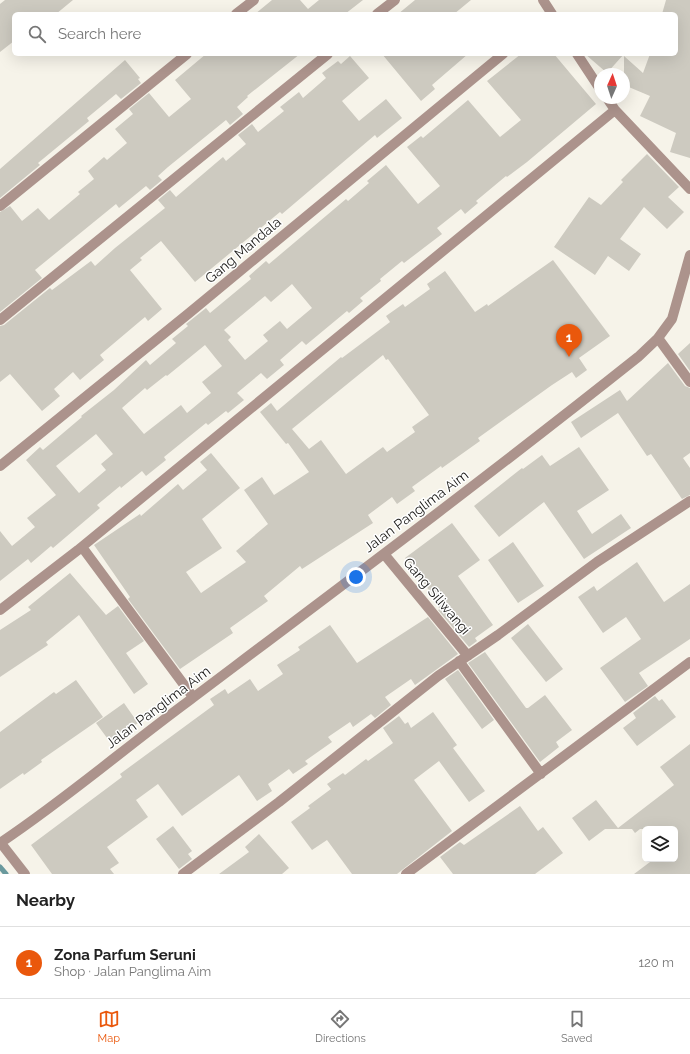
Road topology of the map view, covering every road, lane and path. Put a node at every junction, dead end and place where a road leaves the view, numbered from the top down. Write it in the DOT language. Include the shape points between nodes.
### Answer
graph roads {
  1 [pos="254,0"];
  2 [pos="395,0"];
  3 [pos="543,0"];
  4 [pos="239,12"];
  5 [pos="380,12"];
  6 [pos="550,12"];
  7 [pos="185,56"];
  8 [pos="326,56"];
  9 [pos="501,56"];
  10 [pos="577,56"];
  11 [pos="594,80"];
  12 [pos="611,104"];
  13 [pos="615,110"];
  14 [pos="690,189"];
  15 [pos="0,206"];
  16 [pos="690,255"];
  17 [pos="0,320"];
  18 [pos="658,338"];
  19 [pos="690,382"];
  20 [pos="0,466"];
  21 [pos="690,501"];
  22 [pos="82,547"];
  23 [pos="384,554"];
  24 [pos="0,610"];
  25 [pos="468,656"];
  26 [pos="459,661"];
  27 [pos="690,662"];
  28 [pos="193,697"];
  29 [pos="541,774"];
  30 [pos="0,843"];
  31 [pos="25,874"];
  32 [pos="182,874"];
  33 [pos="406,874"];
  1 -- 4 [label="street"];
  2 -- 5 [label="street"];
  3 -- 6 [label="street"];
  7 -- 15 [label="street"];
  8 -- 17 [label="street"];
  9 -- 20 [label="street, Gang Mandala"];
  10 -- 11 [label="street"];
  12 -- 13 [label="street"];
  13 -- 14 [label="street"];
  13 -- 22 [label="street"];
  16 -- 18 [label="street, Jalan Panglima Aim" via="672,319"];
  18 -- 19 [label="street"];
  18 -- 23 [label="street, Jalan Panglima Aim" via="621,371"];
  21 -- 25 [label="street" via="597,562"];
  22 -- 24 [label="street"];
  22 -- 28 [label="street"];
  23 -- 25 [label="street, Gang Siliwangi"];
  23 -- 28 [label="street, Jalan Panglima Aim"];
  25 -- 26 [label="street"];
  26 -- 29 [label="street"];
  26 -- 32 [label="street" via="279,802"];
  27 -- 29 [label="street"];
  28 -- 30 [label="street, Jalan Panglima Aim" via="34,820"];
  29 -- 33 [label="street"];
  30 -- 31 [label="street"];
}
